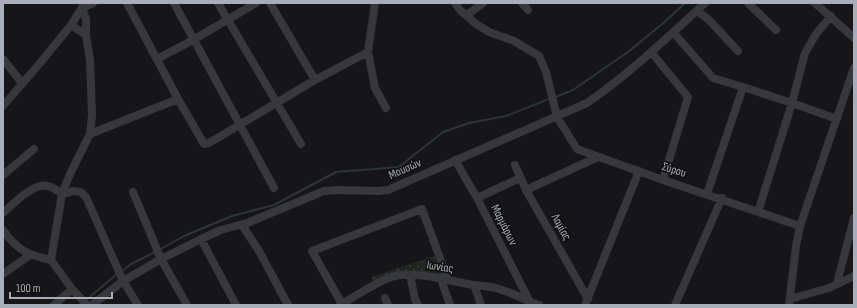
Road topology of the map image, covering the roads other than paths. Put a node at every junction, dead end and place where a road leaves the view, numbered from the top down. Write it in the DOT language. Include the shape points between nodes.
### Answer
graph roads {
  1 [pos="93,3"];
  2 [pos="127,3"];
  3 [pos="174,3"];
  4 [pos="218,3"];
  5 [pos="256,3"];
  6 [pos="270,3"];
  7 [pos="376,3"];
  8 [pos="455,3"];
  9 [pos="483,3"];
  10 [pos="522,3"];
  11 [pos="705,3"];
  12 [pos="748,3"];
  13 [pos="815,3"];
  14 [pos="83,6"];
  15 [pos="528,10"];
  16 [pos="697,11"];
  17 [pos="467,15"];
  18 [pos="831,16"];
  19 [pos="228,20"];
  20 [pos="71,25"];
  21 [pos="776,30"];
  22 [pos="673,32"];
  23 [pos="86,35"];
  24 [pos="854,38"];
  25 [pos="193,40"];
  26 [pos="738,51"];
  27 [pos="368,52"];
  28 [pos="651,52"];
  29 [pos="3,59"];
  30 [pos="157,60"];
  31 [pos="854,68"];
  32 [pos="315,80"];
  33 [pos="22,83"];
  34 [pos="743,87"];
  35 [pos="178,99"];
  36 [pos="792,102"];
  37 [pos="277,103"];
  38 [pos="3,106"];
  39 [pos="386,108"];
  40 [pos="557,117"];
  41 [pos="837,119"];
  42 [pos="240,125"];
  43 [pos="90,134"];
  44 [pos="301,144"];
  45 [pos="34,149"];
  46 [pos="598,157"];
  47 [pos="455,160"];
  48 [pos="515,165"];
  49 [pos="639,171"];
  50 [pos="3,175"];
  51 [pos="520,178"];
  52 [pos="662,180"];
  53 [pos="274,188"];
  54 [pos="526,190"];
  55 [pos="133,192"];
  56 [pos="62,194"];
  57 [pos="707,194"];
  58 [pos="477,198"];
  59 [pos="722,198"];
  60 [pos="758,212"];
  61 [pos="3,213"];
  62 [pos="854,218"];
  63 [pos="242,225"];
  64 [pos="800,226"];
  65 [pos="3,230"];
  66 [pos="201,239"];
  67 [pos="30,255"];
  68 [pos="162,259"];
  69 [pos="51,260"];
  70 [pos="3,274"];
  71 [pos="410,275"];
  72 [pos="854,276"];
  73 [pos="445,279"];
  74 [pos="123,281"];
  75 [pos="837,283"];
  76 [pos="474,285"];
  77 [pos="72,289"];
  78 [pos="530,302"];
  79 [pos="587,302"];
  80 [pos="790,302"];
  81 [pos="85,303"];
  82 [pos="54,305"];
  83 [pos="92,305"];
  84 [pos="138,305"];
  85 [pos="187,305"];
  86 [pos="236,305"];
  87 [pos="288,305"];
  88 [pos="341,305"];
  89 [pos="418,305"];
  90 [pos="450,305"];
  91 [pos="481,305"];
  92 [pos="539,305"];
  93 [pos="675,305"];
  1 -- 14 [label="street"];
  2 -- 30 [label="street"];
  3 -- 25 [label="street"];
  4 -- 19 [label="street"];
  5 -- 19 [label="street"];
  6 -- 32 [label="street"];
  7 -- 27 [label="street"];
  8 -- 17 [label="street, Σύρου"];
  9 -- 17 [label="street"];
  10 -- 15 [label="street"];
  11 -- 16 [label="street, Μουσών"];
  12 -- 21 [label="street"];
  13 -- 18 [label="street"];
  14 -- 20 [label="street"];
  14 -- 23 [label="street"];
  16 -- 22 [label="street, Μουσών"];
  16 -- 26 [label="street"];
  17 -- 40 [label="street, Σύρου" via="489,32 514,41 539,56 546,72"];
  18 -- 24 [label="street"];
  18 -- 36 [label="street" via="805,53"];
  19 -- 25 [label="street"];
  19 -- 37 [label="street"];
  20 -- 23 [label="street"];
  20 -- 33 [label="street"];
  22 -- 28 [label="street, Μουσών"];
  22 -- 34 [label="street" via="713,78"];
  23 -- 43 [label="street" via="92,94"];
  25 -- 30 [label="street"];
  25 -- 42 [label="street"];
  27 -- 32 [label="street"];
  27 -- 39 [label="street" via="375,88"];
  28 -- 40 [label="street, Μουσών" via="593,99"];
  28 -- 52 [label="street" via="688,98"];
  29 -- 33 [label="street"];
  30 -- 35 [label="street"];
  31 -- 41 [label="street"];
  32 -- 37 [label="street"];
  33 -- 38 [label="street"];
  34 -- 36 [label="street"];
  34 -- 57 [label="street"];
  35 -- 42 [label="street" via="204,144"];
  35 -- 43 [label="street"];
  36 -- 41 [label="street"];
  36 -- 60 [label="street"];
  37 -- 42 [label="street"];
  37 -- 44 [label="street"];
  40 -- 46 [label="street, Σύρου" via="577,149"];
  40 -- 47 [label="street, Μουσών"];
  41 -- 64 [label="street"];
  42 -- 53 [label="street"];
  43 -- 56 [label="street"];
  45 -- 50 [label="street"];
  46 -- 49 [label="street, Σύρου"];
  46 -- 54 [label="street"];
  47 -- 58 [label="street, Μαρμάρων"];
  47 -- 63 [label="street, Μουσών" via="388,190 324,191"];
  48 -- 51 [label="street, Λαμίας"];
  49 -- 52 [label="street, Σύρου"];
  49 -- 79 [label="street"];
  51 -- 54 [label="street, Λαμίας"];
  51 -- 58 [label="street"];
  52 -- 57 [label="street, Σύρου"];
  54 -- 79 [label="street, Λαμίας"];
  55 -- 68 [label="street"];
  56 -- 61 [label="street" via="43,185 29,192"];
  56 -- 69 [label="street"];
  56 -- 74 [label="street" via="74,191 84,194"];
  57 -- 59 [label="street, Σύρου"];
  58 -- 78 [label="street, Μαρμάρων"];
  59 -- 60 [label="street, Σύρου"];
  59 -- 93 [label="street"];
  60 -- 64 [label="street, Σύρου"];
  62 -- 75 [label="street"];
  63 -- 66 [label="street, Μουσών" via="221,230"];
  63 -- 87 [label="street"];
  64 -- 80 [label="street"];
  65 -- 67 [label="street"];
  66 -- 68 [label="street, Μουσών"];
  66 -- 86 [label="street"];
  67 -- 69 [label="street"];
  67 -- 70 [label="street"];
  68 -- 74 [label="street, Μουσών"];
  68 -- 85 [label="street"];
  69 -- 77 [label="street"];
  71 -- 73 [label="street, Ιωνίας"];
  71 -- 88 [label="street, Ιωνίας" via="393,277 374,285"];
  71 -- 89 [label="street"];
  72 -- 75 [label="street"];
  73 -- 76 [label="street, Ιωνίας"];
  73 -- 88 [label="street" via="422,209 312,251"];
  73 -- 90 [label="street"];
  74 -- 83 [label="street, Μουσών"];
  74 -- 84 [label="street"];
  75 -- 80 [label="street"];
  76 -- 78 [label="street, Ιωνίας" via="502,290"];
  76 -- 91 [label="street"];
  77 -- 81 [label="street"];
  77 -- 82 [label="street"];
  78 -- 92 [label="street, Ιωνίας"];
}
